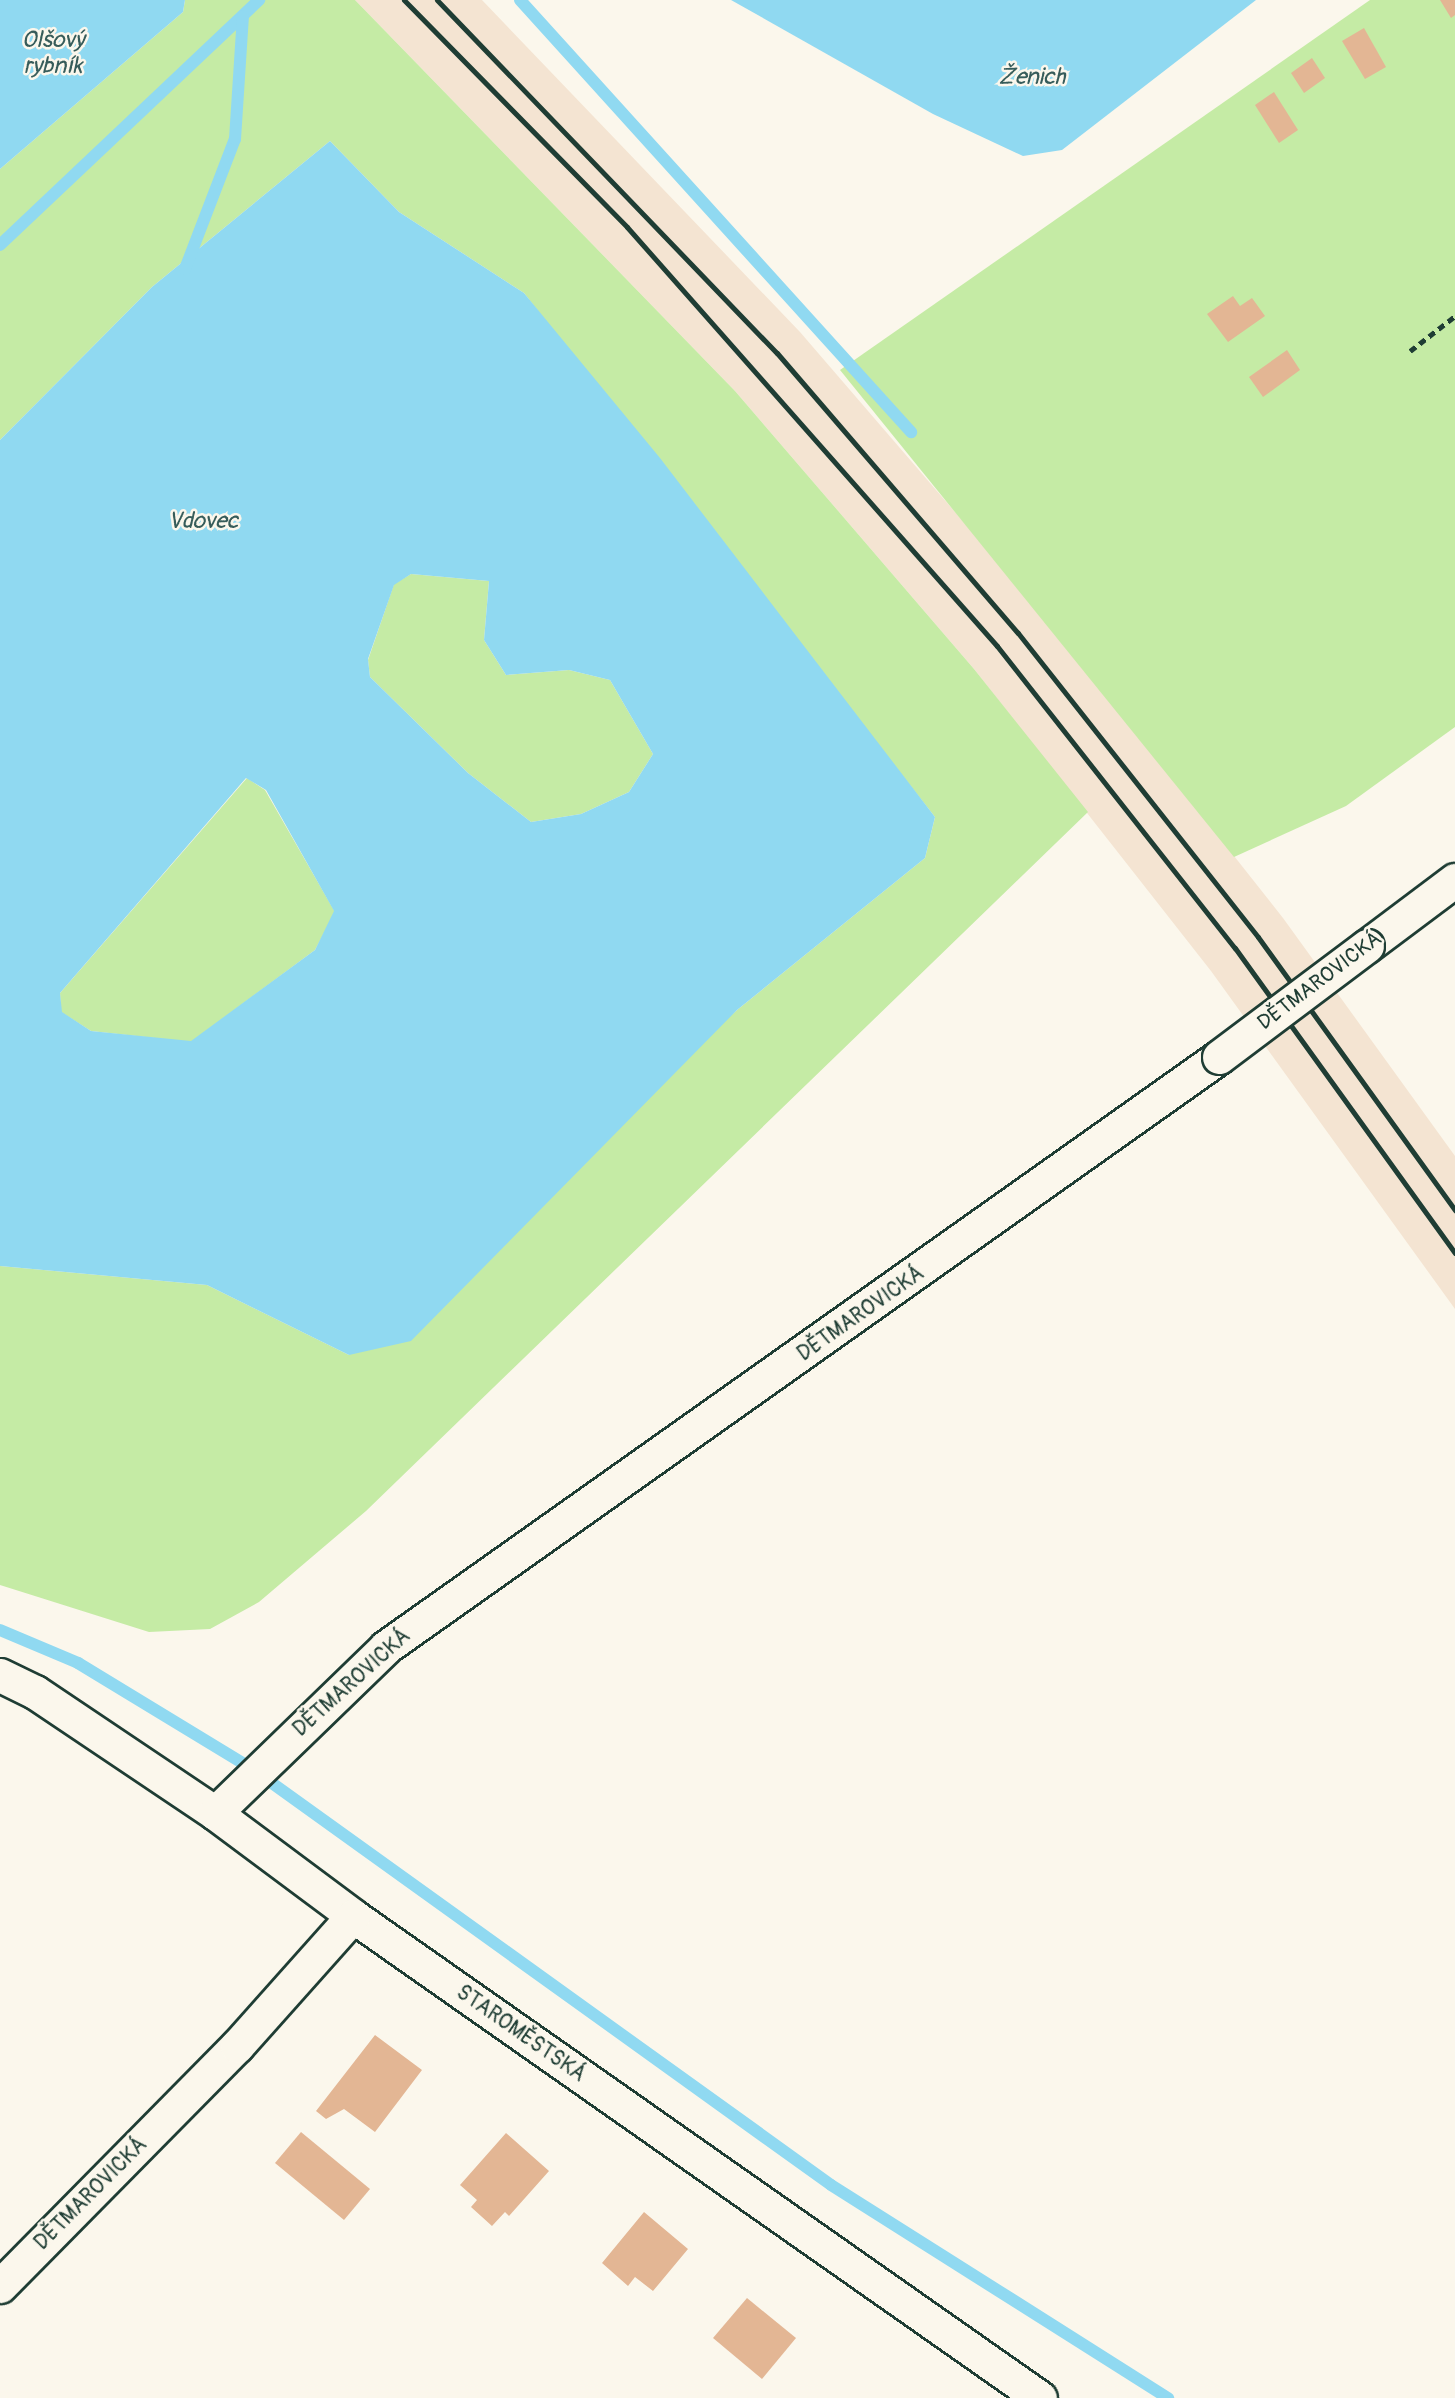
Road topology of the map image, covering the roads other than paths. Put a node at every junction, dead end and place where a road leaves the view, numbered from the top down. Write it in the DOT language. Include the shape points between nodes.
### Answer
graph roads {
  1 [pos="1455,880"];
  2 [pos="0,1675"];
  3 [pos="215,1813"];
  4 [pos="353,1916"];
  5 [pos="0,2286"];
  6 [pos="1041,2398"];
  1 -- 3 [label="street, DĚTMAROVICKÁ, bridge" via="1219,1057 386,1647"];
  2 -- 3 [label="street, STAROMĚSTSKÁ" via="35,1692"];
  3 -- 4 [label="street, STAROMĚSTSKÁ"];
  4 -- 5 [label="street, DĚTMAROVICKÁ" via="237,2046"];
  4 -- 6 [label="street, STAROMĚSTSKÁ"];
}
